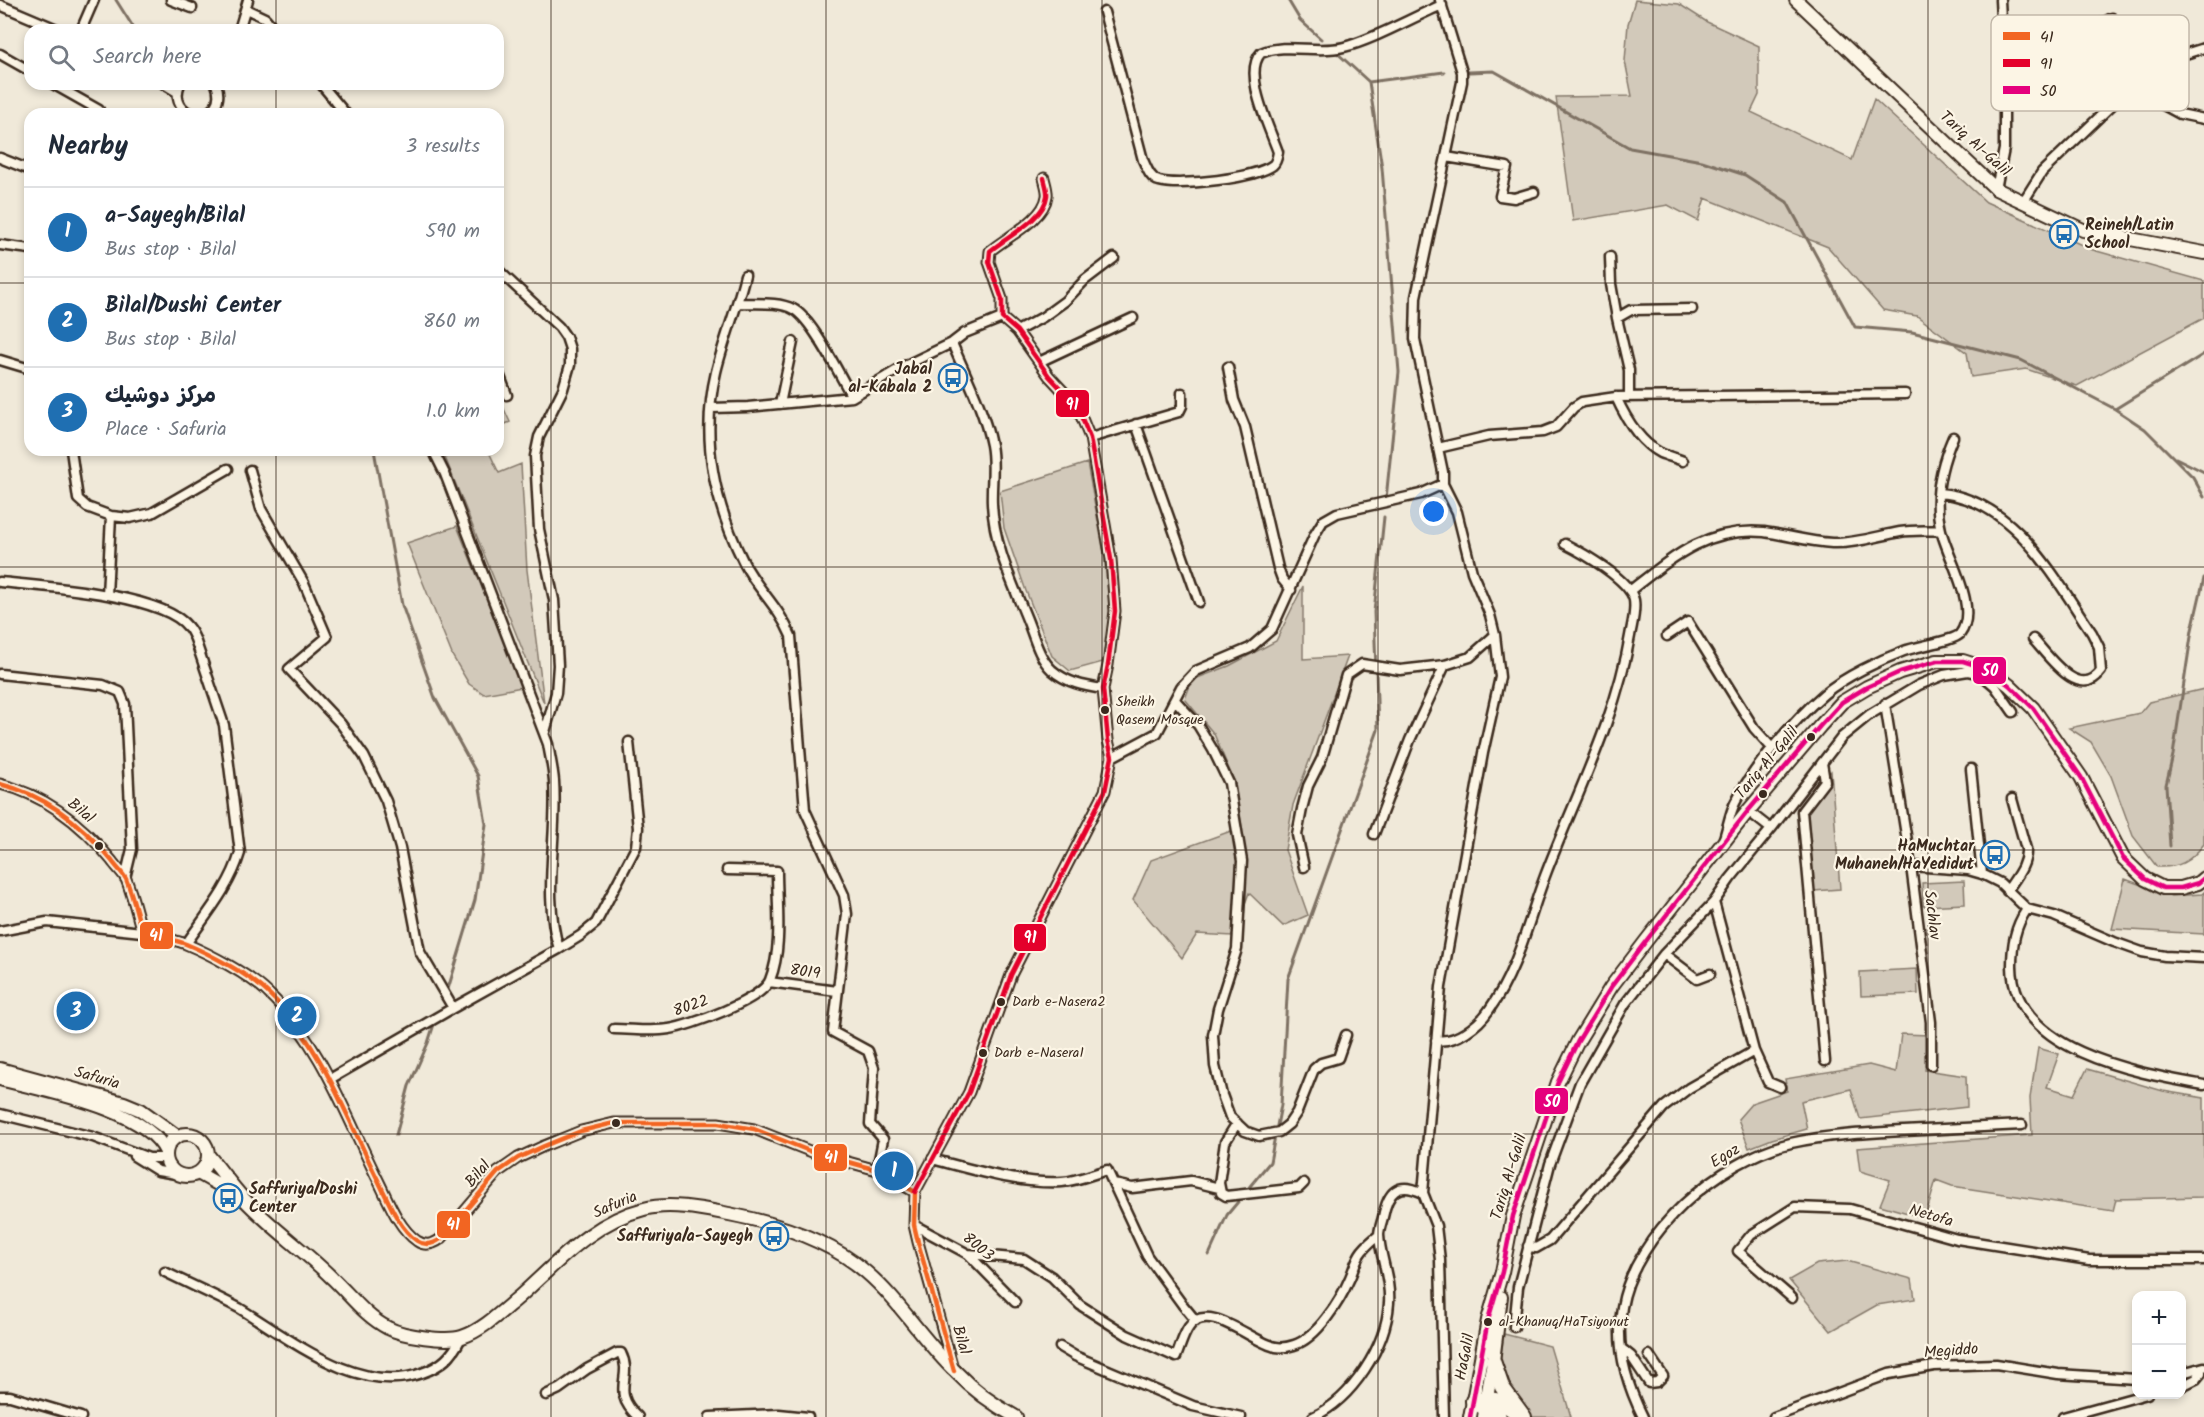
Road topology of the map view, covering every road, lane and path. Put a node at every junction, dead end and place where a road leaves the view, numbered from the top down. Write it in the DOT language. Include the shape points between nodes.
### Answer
graph roads {
  1 [pos="94,0"];
  2 [pos="171,0"];
  3 [pos="1796,0"];
  4 [pos="2000,0"];
  5 [pos="1441,2"];
  6 [pos="0,5"];
  7 [pos="247,5"];
  8 [pos="192,8"];
  9 [pos="1104,12"];
  10 [pos="2001,15"];
  11 [pos="45,24"];
  12 [pos="84,24"];
  13 [pos="241,24"];
  14 [pos="270,24"];
  15 [pos="2204,48"];
  16 [pos="2189,53"];
  17 [pos="0,54"];
  18 [pos="24,68"];
  19 [pos="64,90"];
  20 [pos="179,90"];
  21 [pos="218,90"];
  22 [pos="326,90"];
  23 [pos="95,108"];
  24 [pos="182,108"];
  25 [pos="212,108"];
  26 [pos="341,108"];
  27 [pos="2004,111"];
  28 [pos="2106,111"];
  29 [pos="2174,111"];
  30 [pos="2204,119"];
  31 [pos="1446,157"];
  32 [pos="0,158"];
  33 [pos="24,168"];
  34 [pos="1044,178"];
  35 [pos="1996,189"];
  36 [pos="1534,192"];
  37 [pos="2023,202"];
  38 [pos="0,245"];
  39 [pos="24,248"];
  40 [pos="2204,253"];
  41 [pos="1610,256"];
  42 [pos="1114,258"];
  43 [pos="745,275"];
  44 [pos="504,276"];
  45 [pos="738,303"];
  46 [pos="1692,309"];
  47 [pos="1002,318"];
  48 [pos="1133,318"];
  49 [pos="1617,318"];
  50 [pos="1017,331"];
  51 [pos="794,342"];
  52 [pos="952,343"];
  53 [pos="0,360"];
  54 [pos="1039,362"];
  55 [pos="24,367"];
  56 [pos="1227,368"];
  57 [pos="504,387"];
  58 [pos="1182,393"];
  59 [pos="1905,394"];
  60 [pos="507,395"];
  61 [pos="852,397"];
  62 [pos="1616,397"];
  63 [pos="1629,397"];
  64 [pos="780,404"];
  65 [pos="711,408"];
  66 [pos="1136,424"];
  67 [pos="1953,437"];
  68 [pos="1090,438"];
  69 [pos="1438,448"];
  70 [pos="72,456"];
  71 [pos="437,456"];
  72 [pos="1683,461"];
  73 [pos="228,469"];
  74 [pos="250,470"];
  75 [pos="1443,483"];
  76 [pos="1939,493"];
  77 [pos="111,516"];
  78 [pos="1941,530"];
  79 [pos="1565,544"];
  80 [pos="0,582"];
  81 [pos="1291,590"];
  82 [pos="1630,590"];
  83 [pos="107,595"];
  84 [pos="1199,602"];
  85 [pos="1495,635"];
  86 [pos="1667,636"];
  87 [pos="2033,639"];
  88 [pos="1445,665"];
  89 [pos="0,674"];
  90 [pos="1102,688"];
  91 [pos="1175,700"];
  92 [pos="1885,704"];
  93 [pos="2013,712"];
  94 [pos="544,732"];
  95 [pos="629,742"];
  96 [pos="1772,748"];
  97 [pos="1113,757"];
  98 [pos="1822,763"];
  99 [pos="1971,769"];
  100 [pos="0,784"];
  101 [pos="2012,799"];
  102 [pos="1748,811"];
  103 [pos="1771,829"];
  104 [pos="1374,834"];
  105 [pos="1723,843"];
  106 [pos="1911,866"];
  107 [pos="1304,867"];
  108 [pos="727,870"];
  109 [pos="1982,874"];
  110 [pos="125,878"];
  111 [pos="2204,878"];
  112 [pos="2007,891"];
  113 [pos="1713,902"];
  114 [pos="2027,909"];
  115 [pos="0,932"];
  116 [pos="142,932"];
  117 [pos="186,944"];
  118 [pos="559,949"];
  119 [pos="1665,954"];
  120 [pos="2204,958"];
  121 [pos="1710,974"];
  122 [pos="769,982"];
  123 [pos="837,991"];
  124 [pos="453,1008"];
  125 [pos="614,1029"];
  126 [pos="1346,1035"];
  127 [pos="1436,1040"];
  128 [pos="1754,1051"];
  129 [pos="1825,1061"];
  130 [pos="1931,1065"];
  131 [pos="0,1069"];
  132 [pos="330,1079"];
  133 [pos="0,1080"];
  134 [pos="2204,1085"];
  135 [pos="1780,1087"];
  136 [pos="0,1114"];
  137 [pos="1237,1123"];
  138 [pos="2022,1125"];
  139 [pos="177,1136"];
  140 [pos="129,1152"];
  141 [pos="166,1155"];
  142 [pos="208,1155"];
  143 [pos="932,1159"];
  144 [pos="877,1170"];
  145 [pos="198,1173"];
  146 [pos="177,1174"];
  147 [pos="1114,1184"];
  148 [pos="1304,1184"];
  149 [pos="1219,1188"];
  150 [pos="915,1192"];
  151 [pos="1423,1193"];
  152 [pos="243,1198"];
  153 [pos="914,1225"];
  154 [pos="1379,1235"];
  155 [pos="1528,1246"];
  156 [pos="968,1254"];
  157 [pos="2204,1260"];
  158 [pos="165,1272"];
  159 [pos="1502,1272"];
  160 [pos="1792,1298"];
  161 [pos="1015,1302"];
  162 [pos="1196,1321"];
  163 [pos="1514,1327"];
  164 [pos="461,1338"];
  165 [pos="1060,1347"];
  166 [pos="1621,1348"];
  167 [pos="1649,1355"];
  168 [pos="1494,1361"];
  169 [pos="2202,1368"];
  170 [pos="954,1371"];
  171 [pos="2186,1371"];
  172 [pos="2132,1379"];
  173 [pos="2186,1384"];
  174 [pos="546,1395"];
  175 [pos="0,1396"];
  176 [pos="2132,1399"];
  177 [pos="1473,1401"];
  178 [pos="1486,1408"];
  179 [pos="81,1417"];
  180 [pos="638,1417"];
  181 [pos="710,1417"];
  182 [pos="808,1417"];
  183 [pos="1016,1417"];
  184 [pos="1241,1417"];
  185 [pos="1312,1417"];
  186 [pos="1444,1417"];
  187 [pos="1470,1417"];
  188 [pos="1499,1417"];
  189 [pos="1519,1417"];
  190 [pos="1524,1417"];
  191 [pos="1643,1417"];
  192 [pos="1774,1417"];
  193 [pos="2063,1417"];
  1 -- 12 [label="street"];
  2 -- 8 [label="street"];
  3 -- 35 [label="main road, Tariq Al-Galil"];
  4 -- 10 [label="street"];
  5 -- 9 [label="street" via="1345,47 1261,53 1254,63 1255,84 1278,152 1277,160 1240,176 1215,181 1157,181 1149,173"];
  5 -- 31 [label="street" via="1461,72"];
  6 -- 11 [label="street"];
  7 -- 13 [label="street"];
  7 -- 14 [label="street"];
  15 -- 16 [label="street"];
  17 -- 18 [label="street"];
  19 -- 23 [label="street"];
  20 -- 24 [label="street"];
  21 -- 25 [label="street" via="218,100"];
  22 -- 26 [label="street"];
  27 -- 35 [label="street" via="2004,149"];
  28 -- 37 [label="street" via="2042,172"];
  29 -- 30 [label="street"];
  31 -- 36 [label="street" via="1507,167 1500,196 1514,198"];
  31 -- 69 [label="street" via="1416,297 1415,339"];
  32 -- 33 [label="street"];
  34 -- 47 [label="street" via="1047,196 1041,210 989,256 1002,299"];
  35 -- 37 [label="main road, Tariq Al-Galil"];
  37 -- 40 [label="main road, Tariq Al-Galil" via="2083,230"];
  38 -- 39 [label="street"];
  41 -- 49 [label="street"];
  42 -- 50 [label="street" via="1085,280 1065,302"];
  43 -- 45 [label="street"];
  44 -- 94 [label="street" via="559,327 570,349 563,389 539,437 535,456 539,529 554,600 558,665 556,693"];
  45 -- 61 [label="street" via="795,309 809,324"];
  45 -- 65 [label="street" via="716,372"];
  46 -- 49 [label="street" via="1631,310"];
  47 -- 50 [label="street"];
  47 -- 52 [label="street" via="965,333"];
  48 -- 54 [label="street"];
  49 -- 63 [label="street" via="1627,360"];
  50 -- 54 [label="street"];
  51 -- 64 [label="street"];
  52 -- 61 [label="street"];
  52 -- 90 [label="street" via="987,426 999,546 1040,652 1061,677 1078,685"];
  53 -- 55 [label="street"];
  54 -- 68 [label="street" via="1081,416"];
  56 -- 81 [label="street" via="1278,568"];
  57 -- 60 [label="street"];
  58 -- 66 [label="street" via="1179,412"];
  59 -- 63 [label="street"];
  61 -- 64 [label="street"];
  62 -- 63 [label="street"];
  62 -- 69 [label="street" via="1582,402 1556,427 1543,432 1489,436"];
  62 -- 72 [label="street" via="1626,417 1647,442 1659,452"];
  64 -- 65 [label="street"];
  65 -- 123 [label="street" via="708,439 724,520 745,566 784,619 791,636 805,810 844,895 847,914"];
  66 -- 68 [label="street"];
  66 -- 84 [label="street"];
  67 -- 76 [label="street" via="1944,457"];
  68 -- 90 [label="street" via="1112,559 1115,611"];
  69 -- 75 [label="street"];
  70 -- 77 [label="street" via="78,499"];
  71 -- 94 [label="street"];
  73 -- 77 [label="street" via="152,513 130,518"];
  74 -- 124 [label="street" via="261,509 304,583 327,637 289,669 341,724 364,756 382,792 400,848 420,952"];
  75 -- 81 [label="street" via="1421,494 1328,517 1315,534"];
  75 -- 85 [label="street"];
  76 -- 78 [label="street"];
  76 -- 87 [label="street" via="1984,506 2014,527 2092,633 2099,647 2101,671 2095,679 2075,681"];
  77 -- 83 [label="street"];
  78 -- 82 [label="street" via="1834,543 1737,531 1708,538 1686,550"];
  78 -- 96 [label="street" via="1966,606 1964,628 1959,636 1903,651 1840,682"];
  79 -- 82 [label="street" via="1592,558"];
  80 -- 83 [label="street"];
  81 -- 91 [label="street" via="1263,639 1196,671"];
  82 -- 127 [label="street" via="1635,611 1626,661 1524,940 1488,1013 1458,1037"];
  83 -- 117 [label="street" via="147,604 188,626 224,725 240,853 226,886"];
  85 -- 88 [label="street" via="1470,657"];
  85 -- 127 [label="street" via="1499,690 1483,753 1441,987"];
  86 -- 96 [label="street" via="1688,622 1754,728"];
  88 -- 104 [label="street" via="1410,740"];
  88 -- 107 [label="street" via="1400,670 1362,664 1346,675 1322,758 1302,809 1297,834"];
  89 -- 110 [label="street" via="104,685 120,692 126,704 132,849"];
  90 -- 97 [label="street"];
  91 -- 97 [label="street" via="1157,733"];
  91 -- 137 [label="street" via="1198,725 1229,783 1242,861 1237,949 1213,1035 1222,1095 1230,1117"];
  92 -- 93 [label="street" via="1944,675 1968,671 1981,674 1995,686"];
  92 -- 98 [label="street" via="1842,737"];
  92 -- 106 [label="street"];
  94 -- 118 [label="street" via="554,782 551,908"];
  95 -- 118 [label="street" via="638,828 636,847 596,923"];
  96 -- 105 [label="street" via="1734,804"];
  97 -- 143 [label="street" via="1105,791 1011,975 969,1092"];
  98 -- 103 [label="street"];
  98 -- 129 [label="street" via="1825,781 1802,811"];
  99 -- 109 [label="street"];
  100 -- 110 [label="street, Bilal" via="18,788 49,804 80,828"];
  101 -- 112 [label="street" via="2026,857"];
  102 -- 103 [label="street"];
  102 -- 105 [label="main road, Tariq Al-Galil"];
  102 -- 111 [label="main road, Tariq Al-Galil" via="1842,702 1900,672 1937,661 1963,661 1988,669 2033,708 2081,777 2124,858 2145,879 2163,888 2181,888"];
  103 -- 113 [label="street"];
  105 -- 159 [label="main road, Tariq Al-Galil" via="1611,987 1578,1041 1540,1131 1513,1216"];
  106 -- 109 [label="street, Sachlav"];
  106 -- 130 [label="street, Sachlav" via="1930,1022"];
  108 -- 122 [label="street" via="777,871 778,931"];
  109 -- 112 [label="street, Sachlav"];
  110 -- 116 [label="street, Bilal"];
  112 -- 114 [label="street, Sachlav"];
  113 -- 119 [label="street"];
  113 -- 128 [label="street"];
  114 -- 120 [label="street, Sachlav" via="2142,951"];
  114 -- 134 [label="street" via="2012,947 2012,974 2029,1016 2044,1031 2084,1053 2127,1068"];
  115 -- 116 [label="street" via="47,922"];
  116 -- 117 [label="street, Bilal"];
  117 -- 132 [label="street, Bilal" via="242,973 268,992 302,1031"];
  118 -- 124 [label="street"];
  119 -- 121 [label="street" via="1697,979"];
  119 -- 155 [label="street" via="1625,1004 1580,1083 1550,1164"];
  122 -- 123 [label="street, 8019"];
  122 -- 125 [label="street, 8022" via="740,1004 688,1024 668,1030"];
  123 -- 144 [label="street" via="833,1032 868,1051 874,1068 870,1124 883,1139"];
  124 -- 132 [label="street"];
  126 -- 137 [label="street" via="1338,1058 1314,1069 1298,1112 1289,1124 1279,1132 1259,1136"];
  127 -- 151 [label="street"];
  128 -- 135 [label="street" via="1768,1082"];
  128 -- 155 [label="street" via="1664,1107 1550,1240 1536,1248"];
  131 -- 139 [label="main road, Safuria" via="124,1103 141,1110"];
  132 -- 144 [label="street, Bilal" via="400,1222 418,1242 425,1244 442,1238 508,1164 581,1131 614,1123 718,1123 754,1129 812,1152"];
  133 -- 141 [label="main road, Safuria" via="117,1113 157,1136"];
  136 -- 140 [label="street" via="93,1137"];
  137 -- 149 [label="street" via="1225,1142"];
  138 -- 166 [label="street, Egoz" via="1868,1133 1791,1143 1730,1168 1676,1213 1631,1275 1622,1307"];
  139 -- 141 [label="main road"];
  139 -- 142 [label="main road" via="198,1137"];
  140 -- 141 [label="street" via="148,1158"];
  140 -- 146 [label="street" via="158,1171"];
  141 -- 146 [label="main road"];
  142 -- 145 [label="main road"];
  142 -- 152 [label="main road"];
  143 -- 147 [label="street" via="1041,1182 1063,1182 1107,1170"];
  143 -- 150 [label="street"];
  144 -- 150 [label="street, Bilal"];
  145 -- 146 [label="main road"];
  145 -- 152 [label="main road"];
  147 -- 149 [label="street" via="1132,1188 1191,1181"];
  147 -- 162 [label="street" via="1147,1256"];
  148 -- 149 [label="street" via="1299,1188 1226,1196"];
  150 -- 153 [label="street, Bilal"];
  151 -- 154 [label="street" via="1412,1188 1395,1189 1388,1198"];
  151 -- 186 [label="street" via="1436,1226 1440,1260"];
  152 -- 164 [label="main road" via="361,1308 388,1328 411,1336"];
  153 -- 156 [label="street, 8003"];
  153 -- 170 [label="street, Bilal"];
  154 -- 162 [label="street" via="1359,1256 1328,1316 1298,1344 1276,1347 1220,1320"];
  154 -- 185 [label="street" via="1390,1302 1384,1330 1350,1389 1333,1406"];
  155 -- 163 [label="street"];
  156 -- 161 [label="street, 8003"];
  156 -- 162 [label="street" via="1024,1259 1052,1277 1080,1305 1127,1335 1176,1357 1189,1326"];
  157 -- 160 [label="street, Netofa" via="2089,1260 1957,1239 1850,1209 1795,1207 1751,1235 1738,1251"];
  158 -- 164 [label="street" via="237,1307 331,1363 366,1375 392,1380 433,1370 454,1352"];
  159 -- 168 [label="main road, HaGalil"];
  159 -- 177 [label="main road, HaGalil" via="1488,1320"];
  164 -- 170 [label="main road, Safuria" via="486,1324 583,1238 611,1221 664,1207 729,1214 783,1229 835,1250 865,1271 895,1300"];
  165 -- 184 [label="street" via="1193,1406"];
  166 -- 167 [label="street" via="1631,1356 1648,1383 1657,1382 1664,1376"];
  166 -- 191 [label="street, Egoz" via="1630,1387"];
  168 -- 178 [label="main road, HaGalil"];
  168 -- 190 [label="highway" via="1502,1387"];
  169 -- 171 [label="street"];
  169 -- 173 [label="street" via="2196,1379"];
  170 -- 183 [label="main road, Safuria"];
  172 -- 192 [label="street, Megiddo" via="2058,1374 1996,1364 1934,1366 1889,1374"];
  174 -- 180 [label="street" via="621,1353 623,1399"];
  175 -- 179 [label="street"];
  176 -- 193 [label="street"];
  177 -- 178 [label="highway"];
  177 -- 187 [label="main road, HaGalil"];
  178 -- 188 [label="highway"];
  178 -- 189 [label="highway" via="1508,1406"];
  181 -- 182 [label="street"];
}
